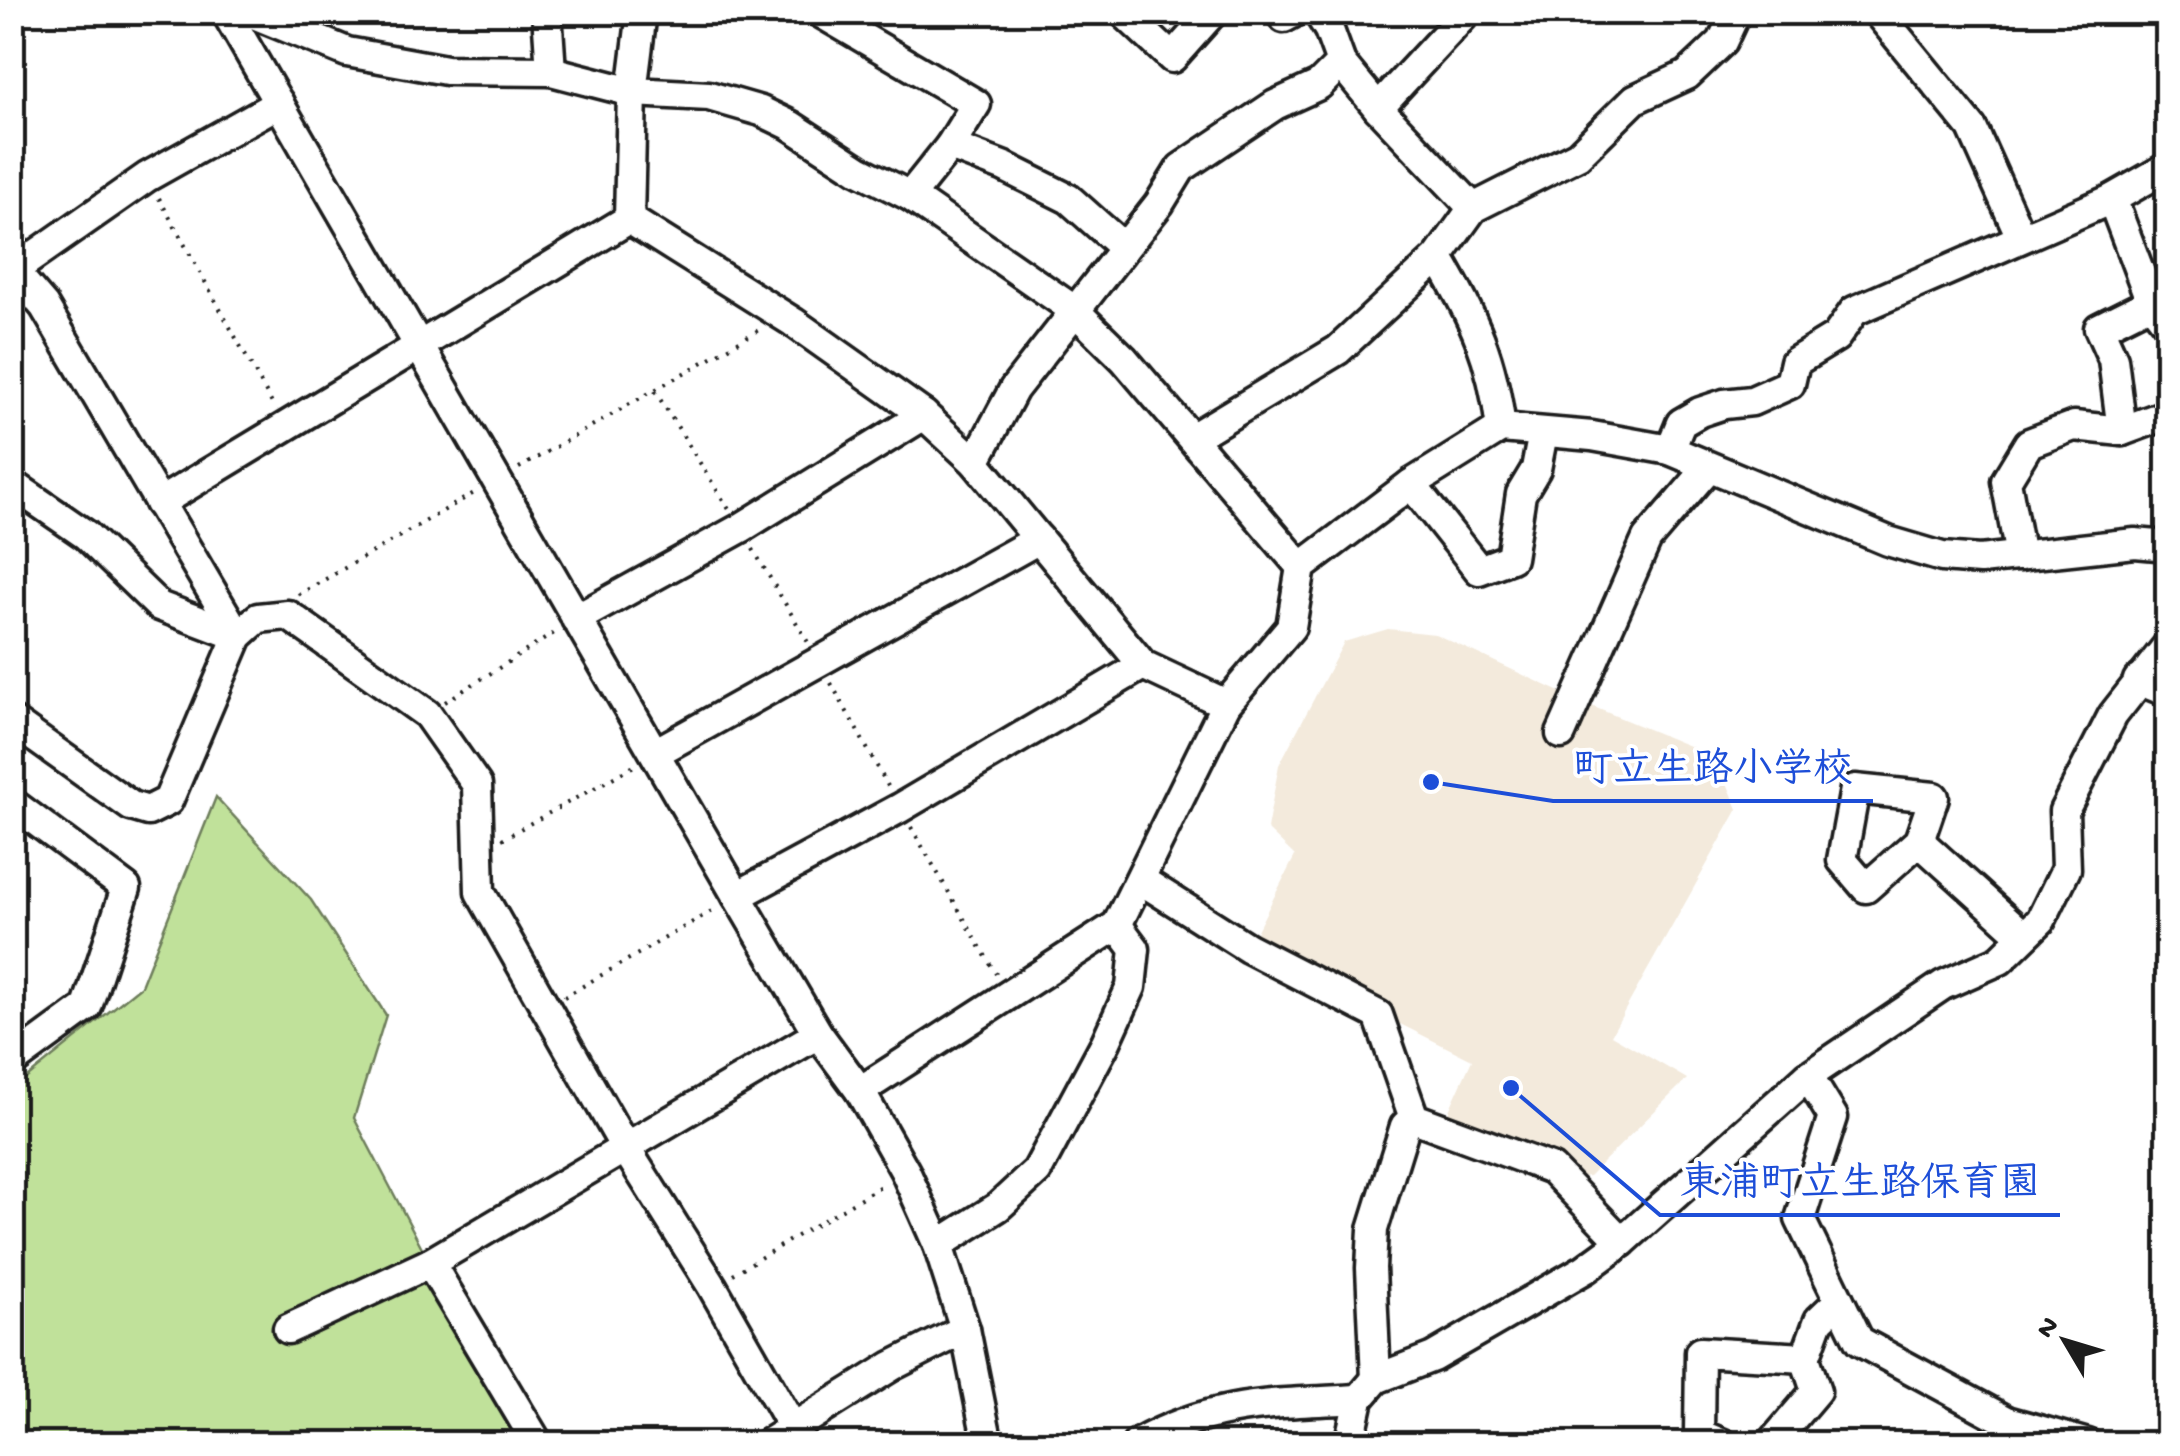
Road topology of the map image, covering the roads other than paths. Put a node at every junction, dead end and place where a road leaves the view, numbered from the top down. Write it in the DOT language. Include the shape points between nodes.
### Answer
graph roads {
  1 [pos="226,12"];
  2 [pos="249,12"];
  3 [pos="548,12"];
  4 [pos="642,12"];
  5 [pos="819,12"];
  6 [pos="1122,12"];
  7 [pos="1213,12"];
  8 [pos="1280,12"];
  9 [pos="1295,12"];
  10 [pos="1318,12"];
  11 [pos="1467,12"];
  12 [pos="1736,12"];
  13 [pos="1877,12"];
  14 [pos="1342,63"];
  15 [pos="551,71"];
  16 [pos="632,92"];
  17 [pos="279,103"];
  18 [pos="1378,108"];
  19 [pos="950,146"];
  20 [pos="2168,167"];
  21 [pos="910,196"];
  22 [pos="2112,199"];
  23 [pos="1474,208"];
  24 [pos="630,219"];
  25 [pos="2020,237"];
  26 [pos="1124,248"];
  27 [pos="1438,256"];
  28 [pos="14,270"];
  29 [pos="1074,310"];
  30 [pos="2160,313"];
  31 [pos="416,346"];
  32 [pos="2168,414"];
  33 [pos="924,415"];
  34 [pos="1501,428"];
  35 [pos="2122,431"];
  36 [pos="1543,433"];
  37 [pos="1192,438"];
  38 [pos="1670,450"];
  39 [pos="975,462"];
  40 [pos="1709,466"];
  41 [pos="12,484"];
  42 [pos="1411,484"];
  43 [pos="160,503"];
  44 [pos="1040,539"];
  45 [pos="2168,546"];
  46 [pos="2020,556"];
  47 [pos="1301,566"];
  48 [pos="576,619"];
  49 [pos="238,636"];
  50 [pos="2168,644"];
  51 [pos="1143,665"];
  52 [pos="2138,680"];
  53 [pos="2168,692"];
  54 [pos="1226,704"];
  55 [pos="12,720"];
  56 [pos="1561,734"];
  57 [pos="655,754"];
  58 [pos="12,803"];
  59 [pos="1919,841"];
  60 [pos="1141,880"];
  61 [pos="737,896"];
  62 [pos="1118,925"];
  63 [pos="2023,935"];
  64 [pos="818,1034"];
  65 [pos="12,1062"];
  66 [pos="1808,1076"];
  67 [pos="860,1091"];
  68 [pos="1414,1118"];
  69 [pos="626,1148"];
  70 [pos="1622,1242"];
  71 [pos="938,1246"];
  72 [pos="430,1263"];
  73 [pos="1839,1301"];
  74 [pos="288,1329"];
  75 [pos="965,1329"];
  76 [pos="1805,1358"];
  77 [pos="1368,1389"];
  78 [pos="798,1435"];
  79 [pos="538,1444"];
  80 [pos="766,1444"];
  81 [pos="988,1444"];
  82 [pos="1137,1444"];
  83 [pos="1349,1444"];
  84 [pos="1723,1444"];
  85 [pos="1772,1444"];
  86 [pos="2088,1444"];
  1 -- 17 [label="street"];
  2 -- 15 [label="street" via="346,52 446,70"];
  3 -- 15 [label="street"];
  4 -- 16 [label="street"];
  5 -- 19 [label="street" via="976,104"];
  6 -- 7 [label="street" via="1172,58"];
  8 -- 9 [label="street" via="1284,18"];
  10 -- 14 [label="street"];
  11 -- 18 [label="street"];
  12 -- 23 [label="street" via="1722,42 1687,75 1635,100 1578,156"];
  13 -- 25 [label="street" via="1972,128"];
  14 -- 18 [label="street"];
  14 -- 26 [label="street" via="1319,85 1276,105 1182,168"];
  15 -- 16 [label="street"];
  16 -- 21 [label="street" via="709,96 762,111"];
  16 -- 24 [label="street"];
  17 -- 28 [label="street" via="147,177"];
  17 -- 31 [label="street"];
  18 -- 23 [label="street"];
  19 -- 21 [label="street"];
  19 -- 26 [label="street" via="1069,199"];
  20 -- 22 [label="street"];
  21 -- 29 [label="street"];
  22 -- 25 [label="street"];
  22 -- 30 [label="street"];
  23 -- 27 [label="street"];
  24 -- 31 [label="street"];
  24 -- 33 [label="street"];
  25 -- 38 [label="street" via="1854,311 1836,337 1795,362 1790,384 1690,418"];
  26 -- 29 [label="street"];
  27 -- 34 [label="street" via="1468,308 1494,376"];
  27 -- 37 [label="street" via="1338,350"];
  28 -- 43 [label="street" via="44,306"];
  29 -- 37 [label="street"];
  29 -- 39 [label="street" via="1014,389"];
  30 -- 35 [label="street" via="2100,328 2114,359"];
  31 -- 43 [label="street"];
  31 -- 48 [label="street"];
  32 -- 35 [label="street"];
  33 -- 39 [label="street"];
  33 -- 48 [label="street"];
  34 -- 36 [label="street"];
  34 -- 42 [label="street"];
  35 -- 46 [label="street" via="2074,426 2029,442 2006,481"];
  36 -- 38 [label="street"];
  36 -- 42 [label="street" via="1536,469 1521,494 1511,558 1479,570"];
  37 -- 47 [label="street"];
  38 -- 40 [label="street"];
  39 -- 44 [label="street"];
  40 -- 46 [label="street" via="1906,546 1961,558"];
  40 -- 56 [label="street" via="1647,538"];
  41 -- 49 [label="street" via="86,535 158,606"];
  42 -- 47 [label="street"];
  43 -- 49 [label="street"];
  44 -- 51 [label="street"];
  44 -- 57 [label="street"];
  45 -- 46 [label="street" via="2135,543"];
  47 -- 54 [label="street" via="1291,627"];
  48 -- 57 [label="street"];
  49 -- 55 [label="street" via="168,801 148,811 131,806"];
  49 -- 69 [label="street" via="258,618 288,615 427,714 477,785 480,892"];
  50 -- 52 [label="street"];
  51 -- 54 [label="street"];
  51 -- 61 [label="street"];
  52 -- 53 [label="street"];
  52 -- 63 [label="street" via="2112,715 2064,811 2066,870 2041,920"];
  54 -- 60 [label="street"];
  57 -- 61 [label="street"];
  58 -- 65 [label="street" via="126,888 87,1007"];
  59 -- 63 [label="street"];
  60 -- 62 [label="street"];
  60 -- 68 [label="street" via="1248,948 1378,1015"];
  61 -- 64 [label="street"];
  62 -- 67 [label="street"];
  62 -- 71 [label="street" via="1135,950 1131,986 1037,1171 998,1207"];
  63 -- 66 [label="street" via="2000,960 1943,985"];
  64 -- 67 [label="street"];
  64 -- 69 [label="street"];
  66 -- 70 [label="street"];
  66 -- 73 [label="street" via="1833,1116 1800,1219"];
  67 -- 71 [label="street"];
  68 -- 70 [label="street" via="1552,1169"];
  68 -- 77 [label="street" via="1405,1126 1373,1229"];
  69 -- 72 [label="street"];
  69 -- 78 [label="street"];
  70 -- 77 [label="street"];
  71 -- 75 [label="street"];
  72 -- 74 [label="street"];
  72 -- 79 [label="street"];
  73 -- 76 [label="street" via="1819,1320"];
  73 -- 86 [label="street" via="1858,1341 2008,1421"];
  75 -- 78 [label="street" via="892,1366"];
  75 -- 81 [label="street"];
  76 -- 84 [label="street" via="1700,1352 1700,1434"];
  76 -- 85 [label="street" via="1816,1391"];
  77 -- 82 [label="street" via="1215,1410"];
  77 -- 83 [label="street"];
  78 -- 80 [label="street"];
}
